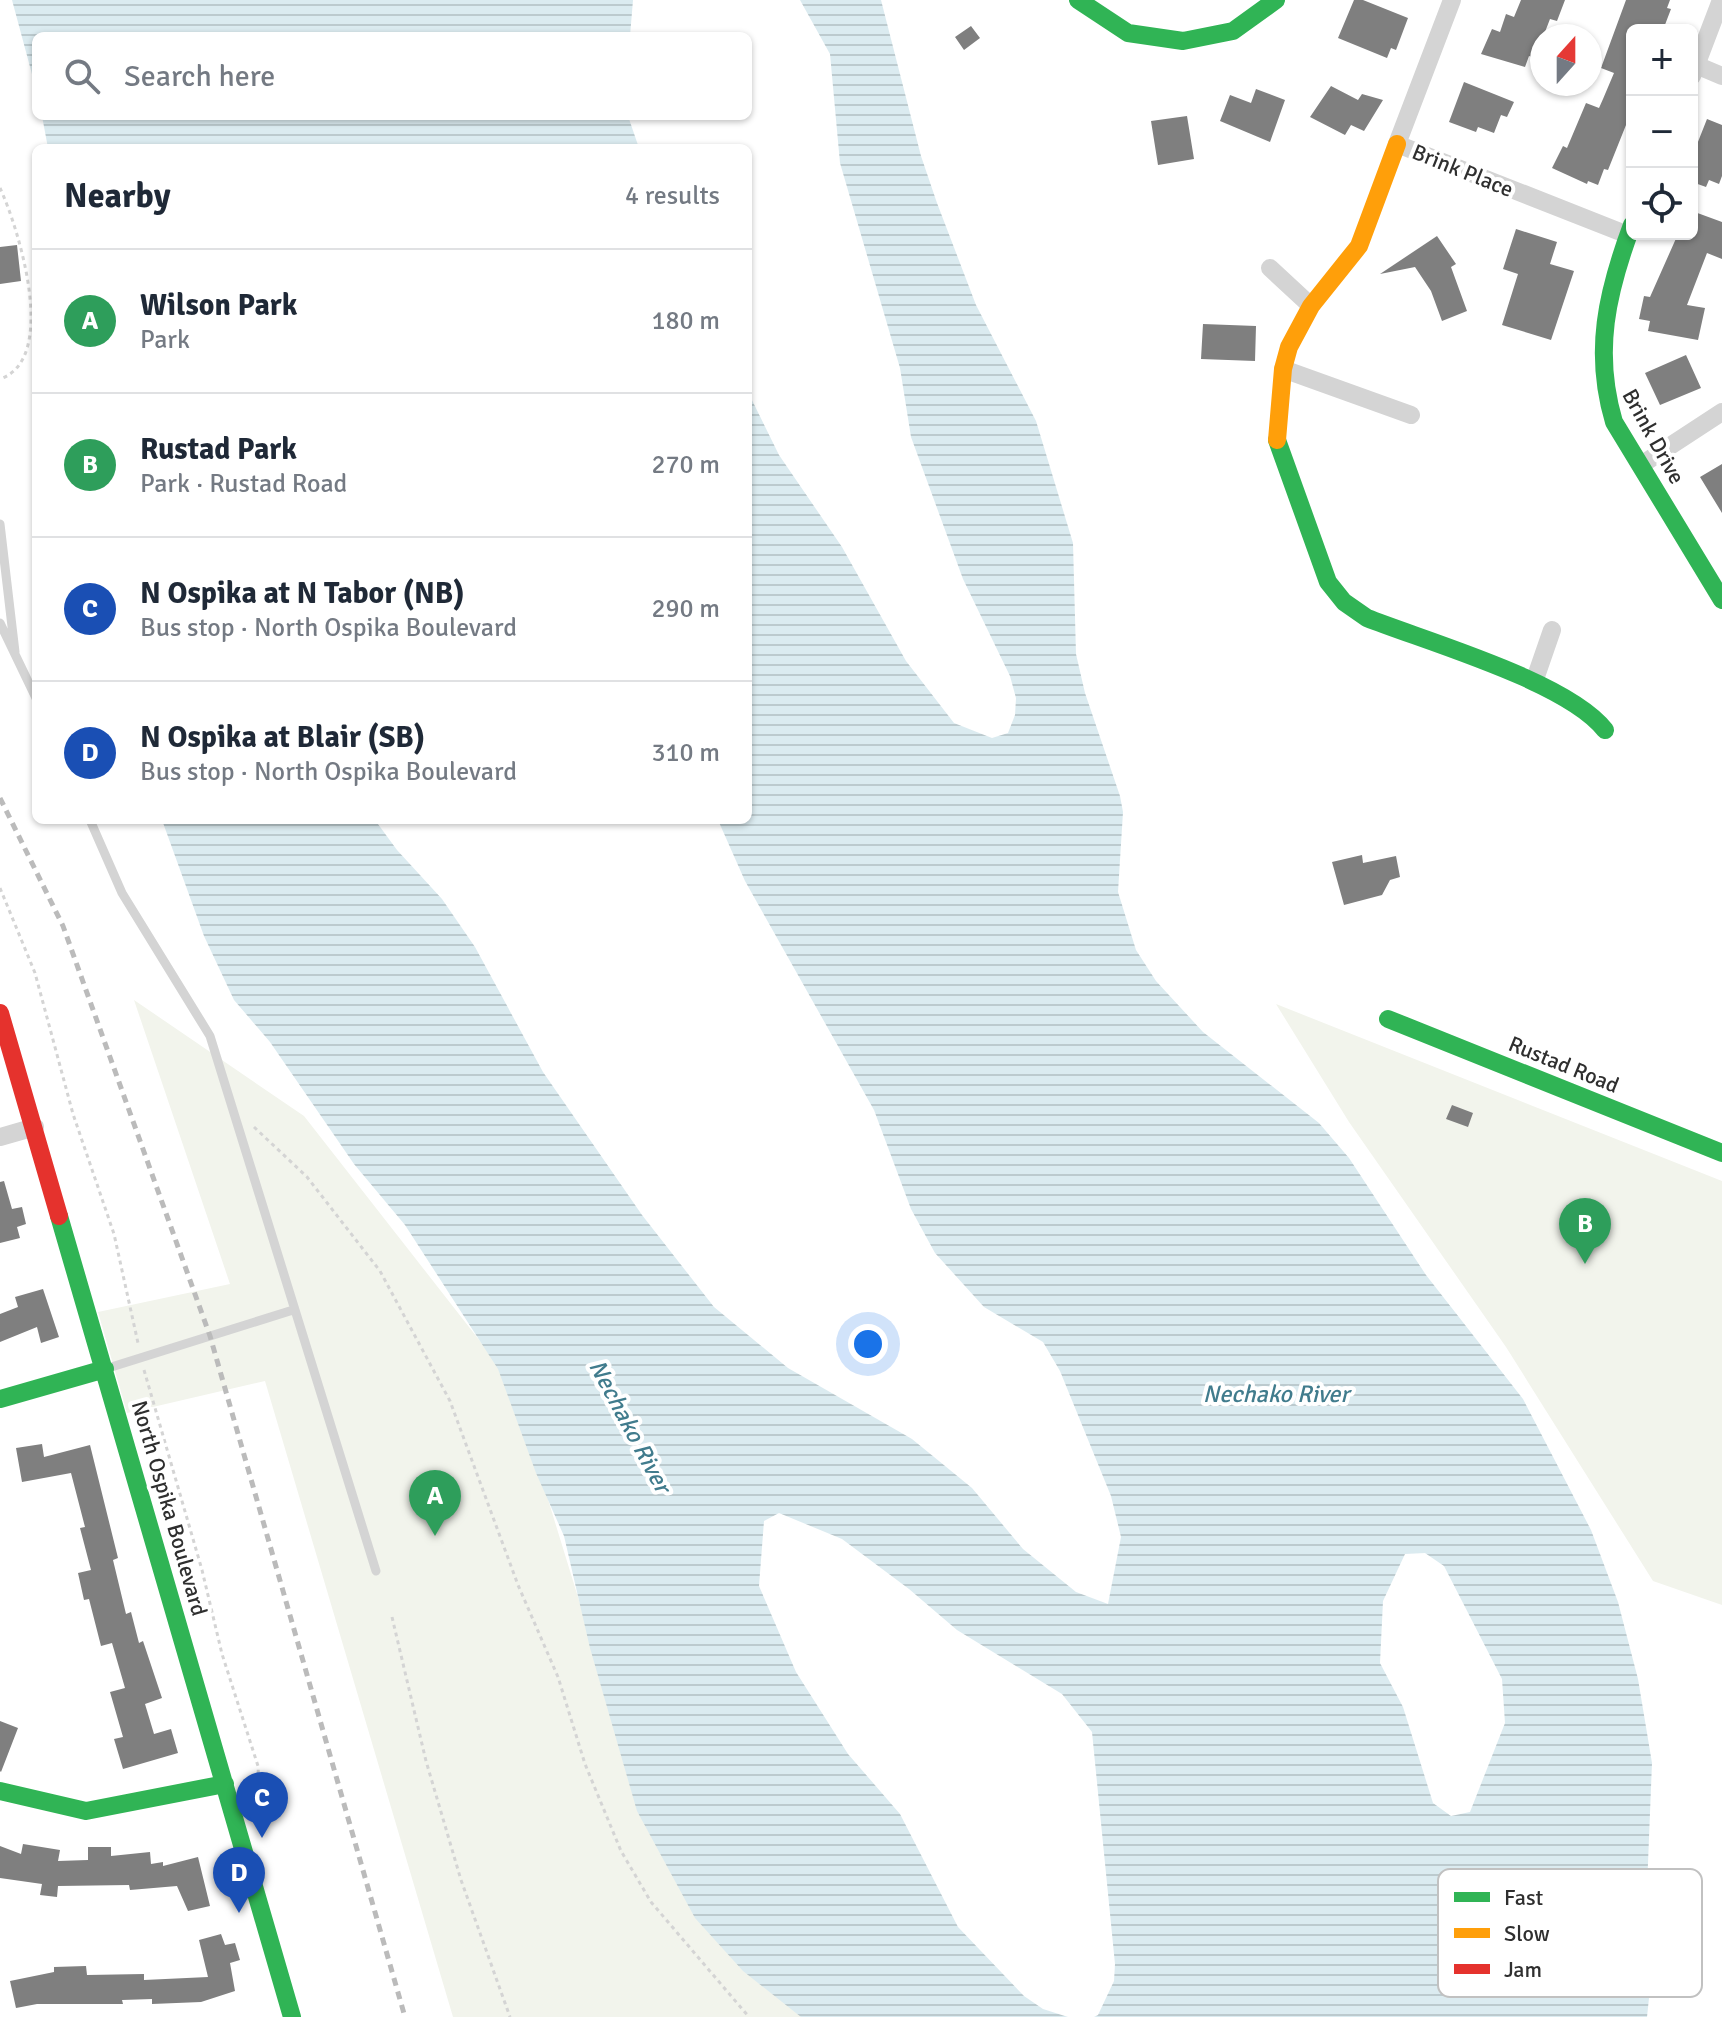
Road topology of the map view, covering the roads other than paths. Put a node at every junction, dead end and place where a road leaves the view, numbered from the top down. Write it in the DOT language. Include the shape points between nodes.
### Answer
graph roads {
  1 [pos="1078,0"];
  2 [pos="1276,0"];
  3 [pos="1452,0"];
  4 [pos="1721,0"];
  5 [pos="1698,60"];
  6 [pos="1698,71"];
  7 [pos="1722,76"];
  8 [pos="1397,144"];
  9 [pos="1626,229"];
  10 [pos="1627,240"];
  11 [pos="1270,268"];
  12 [pos="1311,306"];
  13 [pos="1283,369"];
  14 [pos="1722,412"];
  15 [pos="1411,415"];
  16 [pos="1641,465"];
  17 [pos="0,524"];
  18 [pos="1722,600"];
  19 [pos="0,623"];
  20 [pos="1552,630"];
  21 [pos="15,652"];
  22 [pos="1534,682"];
  23 [pos="32,689"];
  24 [pos="1605,730"];
  25 [pos="92,824"];
  26 [pos="0,1013"];
  27 [pos="1388,1019"];
  28 [pos="35,1127"];
  29 [pos="0,1137"];
  30 [pos="1722,1153"];
  31 [pos="293,1310"];
  32 [pos="105,1369"];
  33 [pos="0,1399"];
  34 [pos="376,1571"];
  35 [pos="225,1784"];
  36 [pos="0,1791"];
  37 [pos="292,2017"];
  1 -- 2 [label="street" via="1128,33 1183,41 1233,31"];
  3 -- 8 [label="street, Brink Place"];
  4 -- 5 [label="street"];
  6 -- 7 [label="street"];
  8 -- 9 [label="street, Brink Place"];
  8 -- 12 [label="street" via="1359,246"];
  10 -- 16 [label="street, Brink Drive" via="1599,351 1602,390 1614,422"];
  11 -- 12 [label="street"];
  12 -- 13 [label="street"];
  13 -- 15 [label="street"];
  13 -- 22 [label="street" via="1277,439 1328,582 1344,602 1367,618"];
  14 -- 16 [label="street"];
  16 -- 18 [label="street, Brink Drive"];
  17 -- 21 [label="lane"];
  19 -- 21 [label="lane"];
  20 -- 22 [label="street"];
  21 -- 23 [label="lane"];
  22 -- 24 [label="street" via="1576,700"];
  25 -- 31 [label="lane" via="122,893 210,1036"];
  26 -- 28 [label="street, North Ospika Boulevard"];
  27 -- 30 [label="street, Rustad Road"];
  28 -- 29 [label="street"];
  28 -- 32 [label="street, North Ospika Boulevard"];
  31 -- 32 [label="lane"];
  31 -- 34 [label="lane"];
  32 -- 33 [label="street"];
  32 -- 35 [label="street, North Ospika Boulevard"];
  35 -- 36 [label="street" via="86,1811"];
  35 -- 37 [label="street, North Ospika Boulevard"];
}
